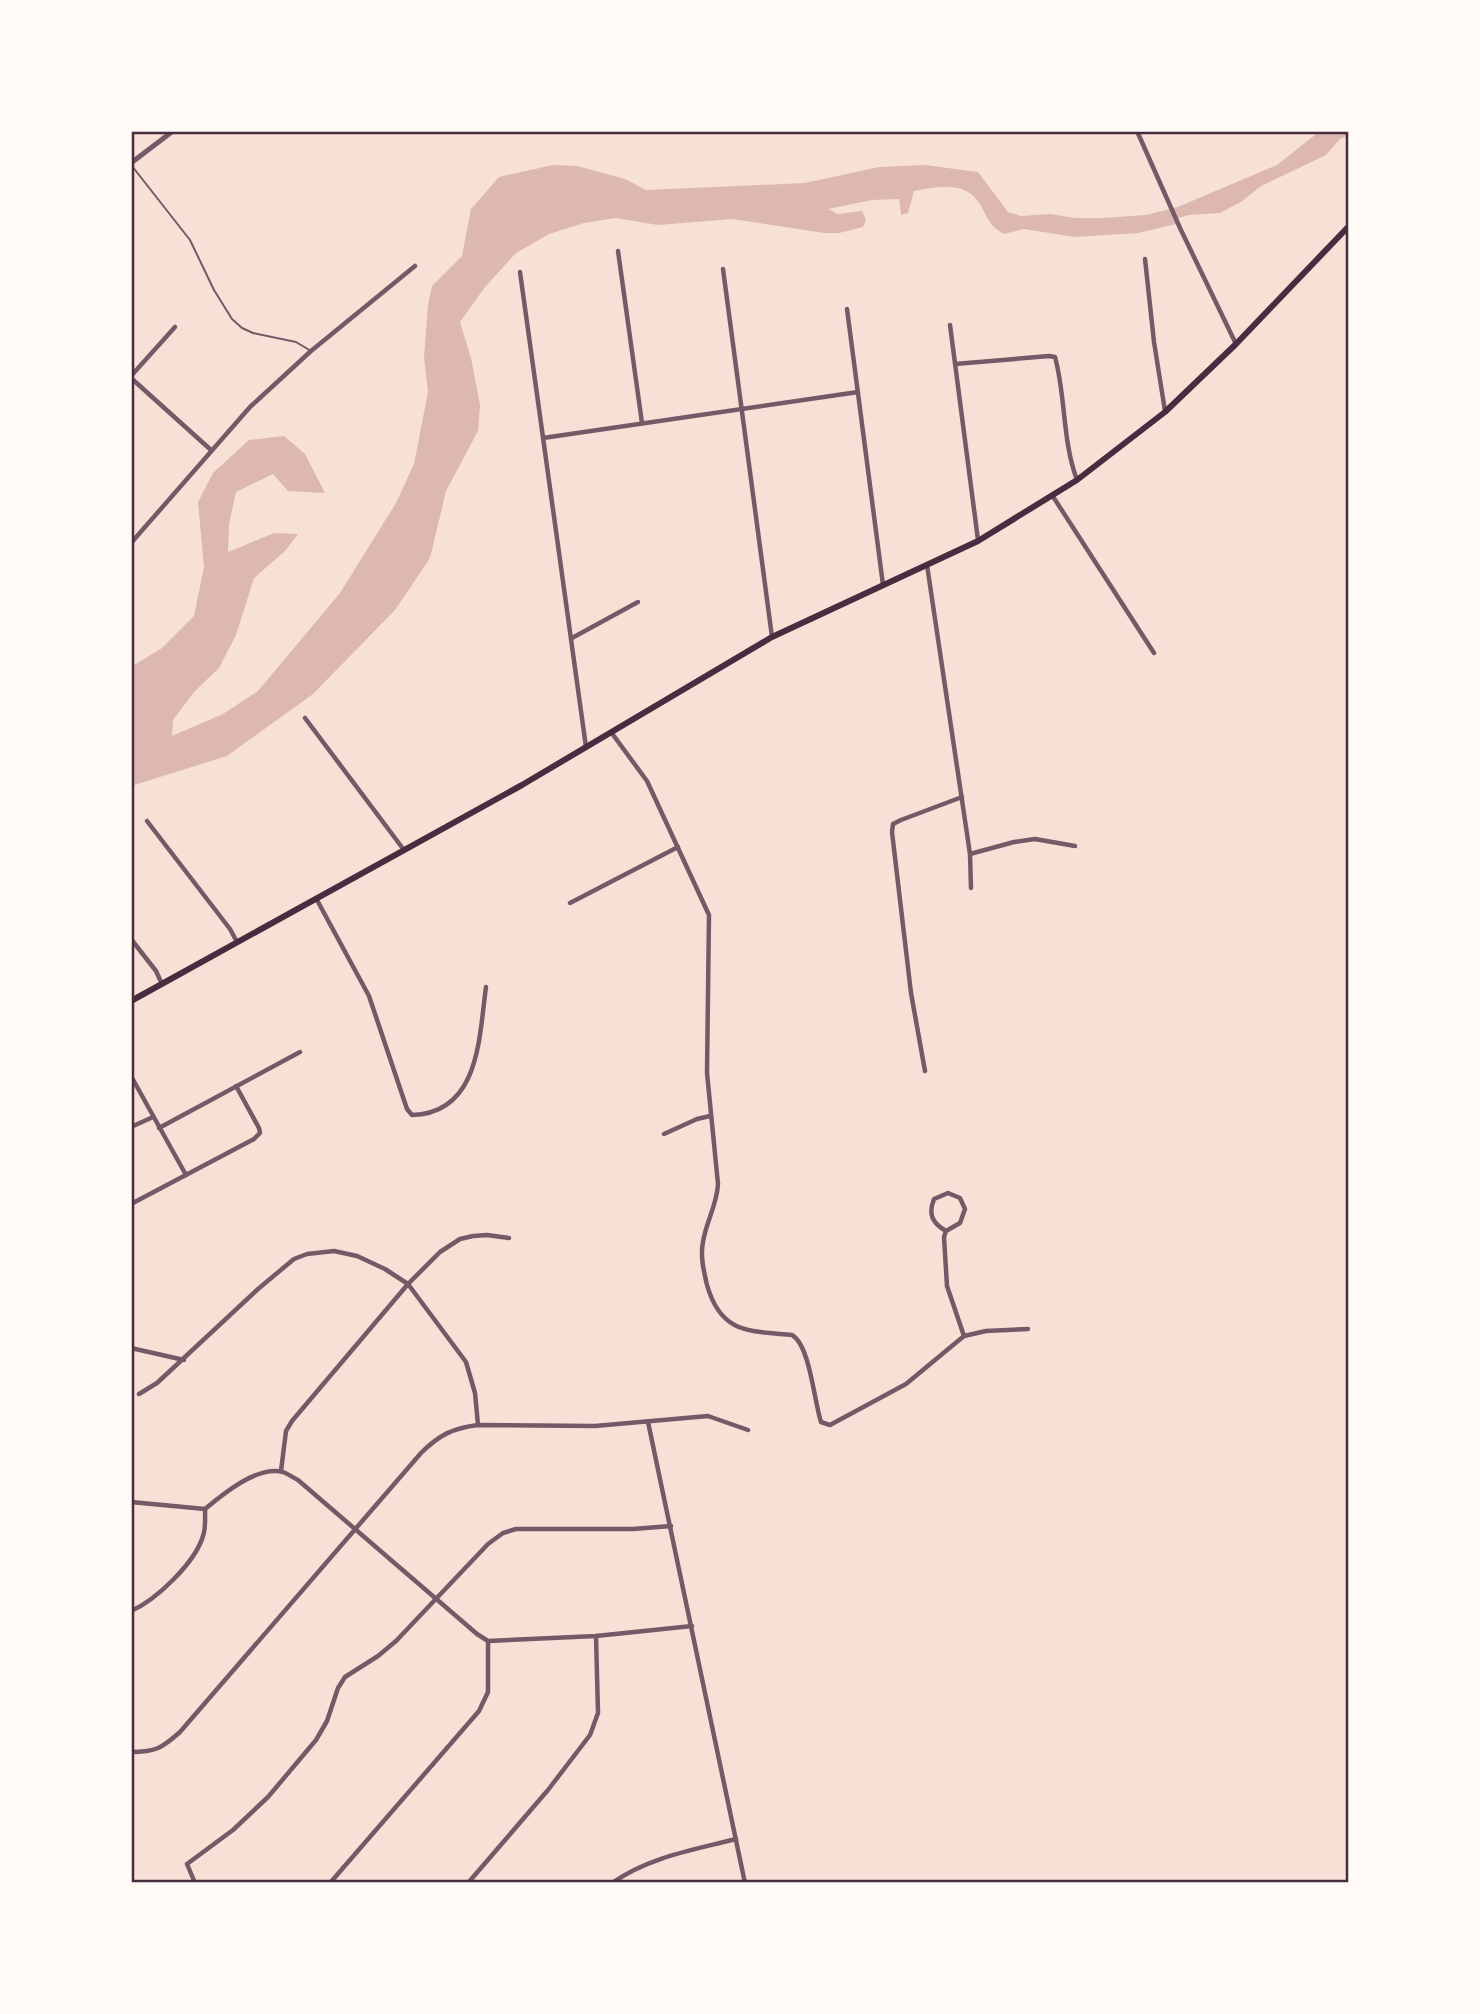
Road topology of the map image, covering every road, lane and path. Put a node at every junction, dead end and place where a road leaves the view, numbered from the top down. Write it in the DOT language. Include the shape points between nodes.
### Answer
graph roads {
  1 [pos="173,131"];
  2 [pos="1137,131"];
  3 [pos="131,164"];
  4 [pos="1349,226"];
  5 [pos="618,251"];
  6 [pos="1145,259"];
  7 [pos="415,266"];
  8 [pos="723,269"];
  9 [pos="520,272"];
  10 [pos="847,309"];
  11 [pos="950,325"];
  12 [pos="175,327"];
  13 [pos="1236,344"];
  14 [pos="311,351"];
  15 [pos="955,364"];
  16 [pos="131,377"];
  17 [pos="858,392"];
  18 [pos="741,410"];
  19 [pos="1165,412"];
  20 [pos="642,424"];
  21 [pos="543,438"];
  22 [pos="211,450"];
  23 [pos="1077,480"];
  24 [pos="1052,495"];
  25 [pos="978,541"];
  26 [pos="131,543"];
  27 [pos="927,565"];
  28 [pos="883,585"];
  29 [pos="638,602"];
  30 [pos="772,637"];
  31 [pos="572,638"];
  32 [pos="1153,653"];
  33 [pos="305,718"];
  34 [pos="611,732"];
  35 [pos="586,748"];
  36 [pos="962,797"];
  37 [pos="147,821"];
  38 [pos="1075,846"];
  39 [pos="678,847"];
  40 [pos="405,851"];
  41 [pos="970,855"];
  42 [pos="971,888"];
  43 [pos="317,900"];
  44 [pos="570,903"];
  45 [pos="131,939"];
  46 [pos="238,943"];
  47 [pos="162,984"];
  48 [pos="486,987"];
  49 [pos="131,1001"];
  50 [pos="300,1052"];
  51 [pos="925,1071"];
  52 [pos="131,1076"];
  53 [pos="236,1086"];
  54 [pos="153,1116"];
  55 [pos="710,1116"];
  56 [pos="131,1127"];
  57 [pos="159,1128"];
  58 [pos="664,1134"];
  59 [pos="186,1175"];
  60 [pos="131,1204"];
  61 [pos="946,1231"];
  62 [pos="509,1238"];
  63 [pos="408,1284"];
  64 [pos="1028,1329"];
  65 [pos="964,1336"];
  66 [pos="131,1348"];
  67 [pos="184,1360"];
  68 [pos="139,1394"];
  69 [pos="648,1422"];
  70 [pos="478,1425"];
  71 [pos="748,1430"];
  72 [pos="281,1471"];
  73 [pos="131,1503"];
  74 [pos="205,1508"];
  75 [pos="671,1526"];
  76 [pos="354,1529"];
  77 [pos="435,1598"];
  78 [pos="131,1611"];
  79 [pos="692,1626"];
  80 [pos="596,1636"];
  81 [pos="488,1641"];
  82 [pos="131,1752"];
  83 [pos="736,1839"];
  84 [pos="195,1883"];
  85 [pos="330,1883"];
  86 [pos="468,1883"];
  87 [pos="612,1883"];
  88 [pos="745,1883"];
  1 -- 3 [label="street"];
  2 -- 13 [label="street"];
  3 -- 14 [label="lane" via="190,240 232,319 253,333 296,342"];
  4 -- 13 [label="main road"];
  5 -- 20 [label="street"];
  6 -- 19 [label="street"];
  7 -- 14 [label="street"];
  8 -- 18 [label="street"];
  9 -- 21 [label="street"];
  10 -- 17 [label="street"];
  11 -- 15 [label="street"];
  12 -- 16 [label="street"];
  13 -- 19 [label="main road"];
  14 -- 22 [label="street"];
  15 -- 23 [label="street" via="1055,357 1064,428"];
  15 -- 25 [label="street"];
  16 -- 22 [label="street"];
  17 -- 18 [label="street"];
  17 -- 28 [label="street"];
  18 -- 20 [label="street"];
  18 -- 30 [label="street"];
  19 -- 23 [label="main road"];
  20 -- 21 [label="street"];
  21 -- 31 [label="street"];
  22 -- 26 [label="street"];
  23 -- 24 [label="main road"];
  24 -- 25 [label="main road"];
  24 -- 32 [label="street"];
  25 -- 27 [label="main road"];
  27 -- 28 [label="main road"];
  27 -- 36 [label="street"];
  28 -- 30 [label="main road"];
  29 -- 31 [label="street"];
  30 -- 34 [label="main road"];
  31 -- 35 [label="street"];
  33 -- 40 [label="street"];
  34 -- 35 [label="main road"];
  34 -- 39 [label="street" via="648,781"];
  35 -- 40 [label="main road"];
  36 -- 41 [label="street"];
  36 -- 51 [label="street" via="894,824 892,832"];
  37 -- 46 [label="street"];
  38 -- 41 [label="street" via="1035,839"];
  39 -- 44 [label="street"];
  39 -- 55 [label="street" via="709,915"];
  40 -- 43 [label="main road"];
  41 -- 42 [label="street"];
  43 -- 46 [label="main road"];
  43 -- 48 [label="street" via="369,996 410,1113 437,1110 462,1091 475,1062"];
  45 -- 47 [label="street"];
  46 -- 47 [label="main road"];
  47 -- 49 [label="main road"];
  50 -- 53 [label="street"];
  52 -- 54 [label="street"];
  53 -- 57 [label="street"];
  53 -- 59 [label="street" via="260,1133"];
  54 -- 56 [label="street"];
  54 -- 57 [label="street"];
  55 -- 58 [label="street"];
  55 -- 65 [label="street" via="718,1184 702,1250 712,1300 722,1317 738,1328 797,1338 805,1351 821,1422 838,1422 891,1393"];
  57 -- 59 [label="street"];
  59 -- 60 [label="street"];
  61 -- 61 [label="street" via="960,1223 965,1209 960,1198 948,1193 934,1199 931,1211 936,1224"];
  61 -- 65 [label="street" via="947,1286"];
  62 -- 63 [label="street" via="460,1239"];
  63 -- 67 [label="street" via="357,1256 334,1251 307,1254 258,1289"];
  63 -- 70 [label="street" via="466,1362"];
  63 -- 72 [label="street" via="292,1421 286,1431"];
  64 -- 65 [label="street"];
  66 -- 67 [label="street"];
  67 -- 68 [label="street"];
  69 -- 70 [label="street"];
  69 -- 71 [label="street" via="708,1416"];
  69 -- 75 [label="street"];
  70 -- 76 [label="street" via="459,1427 435,1438"];
  72 -- 74 [label="street" via="249,1478"];
  72 -- 76 [label="street" via="298,1480"];
  73 -- 74 [label="street"];
  74 -- 78 [label="street" via="203,1536 189,1561 153,1599"];
  75 -- 77 [label="street" via="516,1529 488,1544"];
  75 -- 79 [label="street"];
  76 -- 77 [label="street"];
  76 -- 82 [label="street" via="180,1732 162,1748"];
  77 -- 81 [label="street"];
  77 -- 84 [label="street" via="378,1656 345,1677 316,1740 268,1797 187,1864"];
  79 -- 80 [label="street"];
  79 -- 83 [label="street"];
  80 -- 81 [label="street"];
  80 -- 86 [label="street" via="598,1713 590,1735"];
  81 -- 85 [label="street" via="488,1692 479,1711"];
  83 -- 87 [label="street" via="659,1858"];
  83 -- 88 [label="street"];
}
